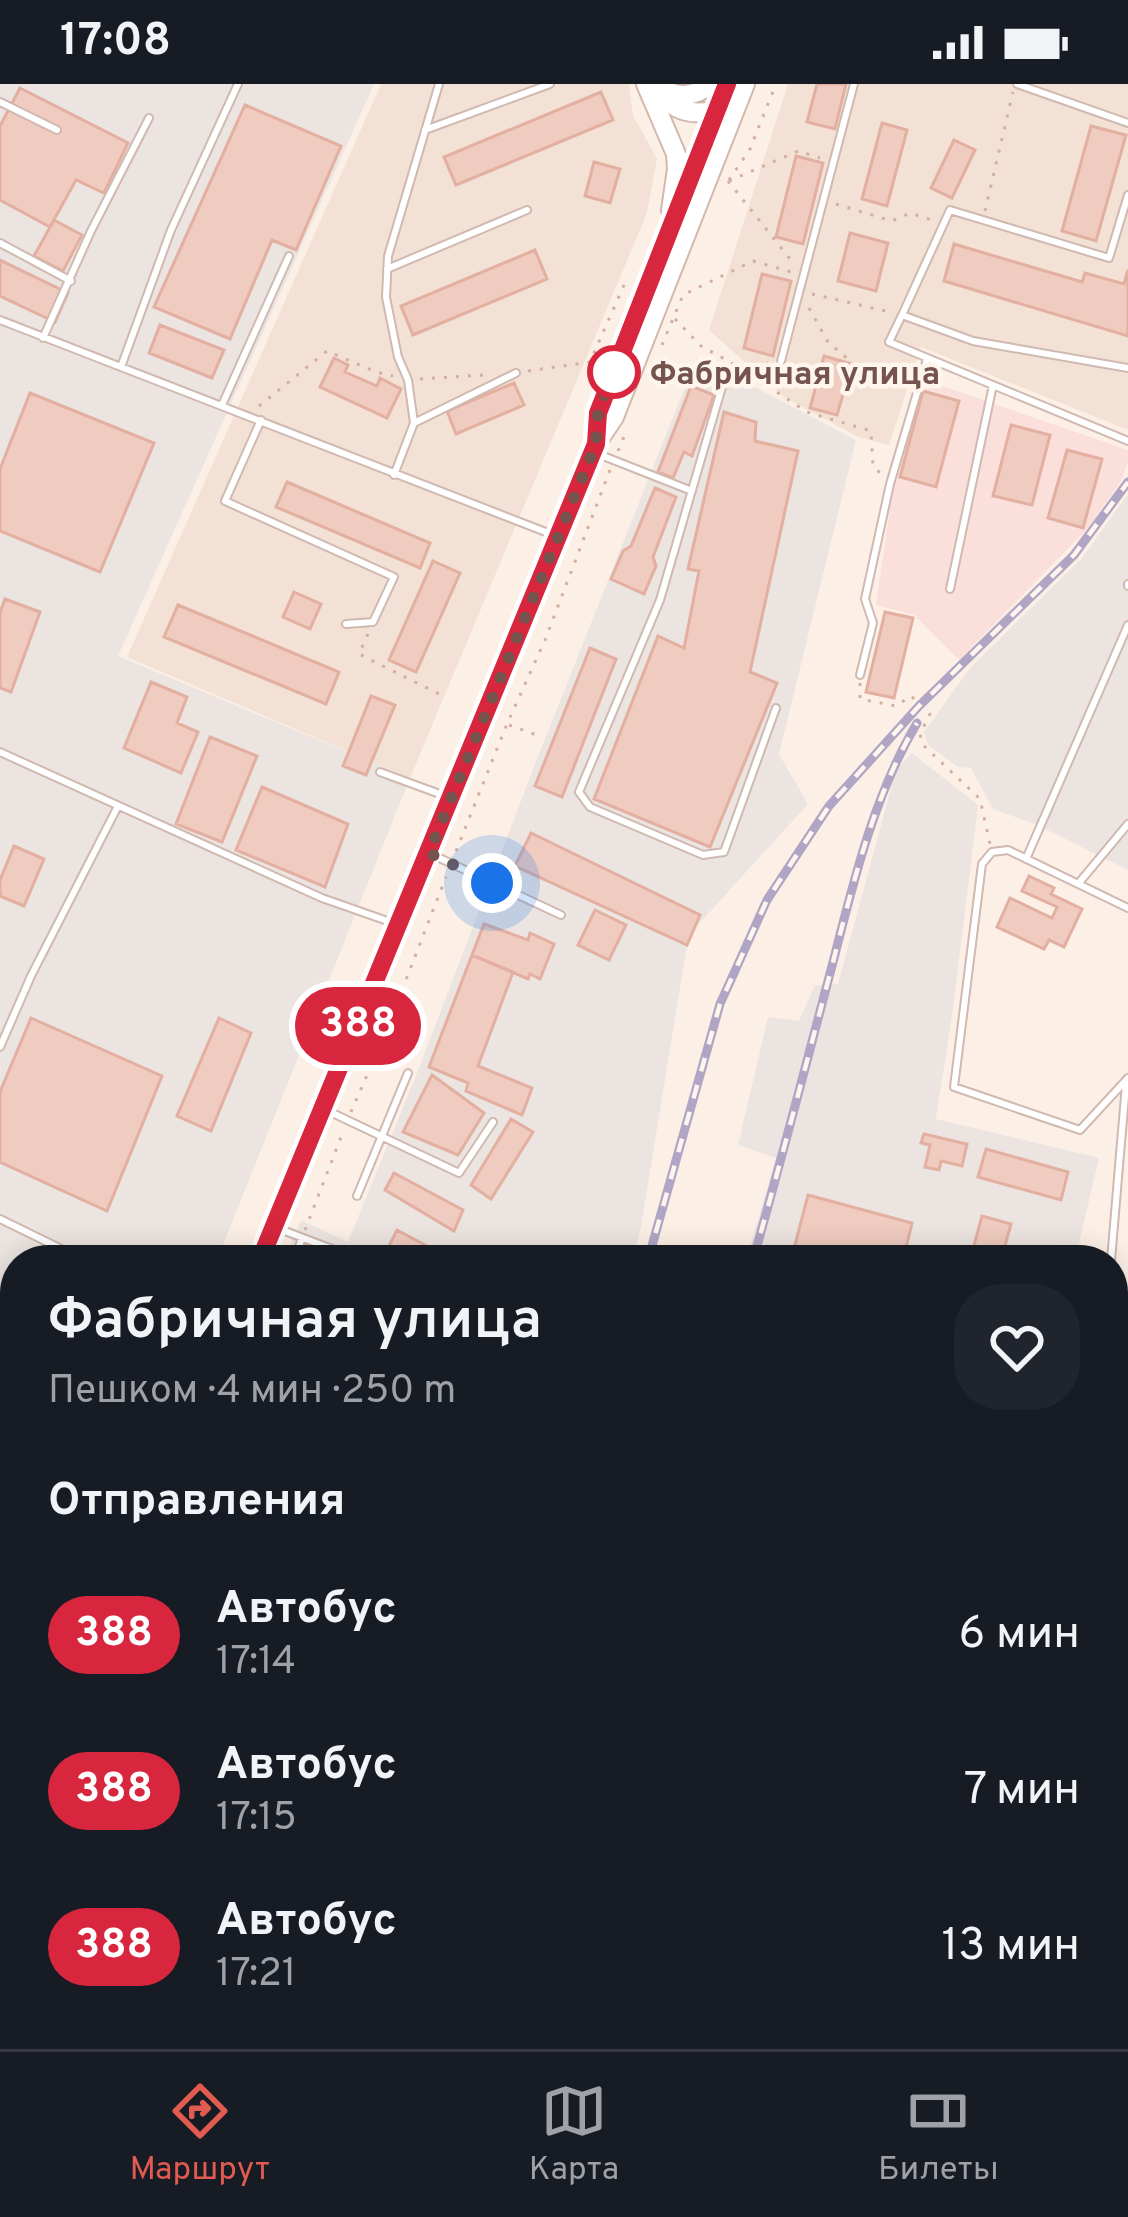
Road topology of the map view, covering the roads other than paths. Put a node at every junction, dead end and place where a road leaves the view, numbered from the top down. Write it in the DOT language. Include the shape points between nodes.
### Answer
graph roads {
  1 [pos="238,84"];
  2 [pos="440,84"];
  3 [pos="550,84"];
  4 [pos="651,84"];
  5 [pos="710,84"];
  6 [pos="727,84"];
  7 [pos="746,84"];
  8 [pos="854,84"];
  9 [pos="1016,84"];
  10 [pos="0,103"];
  11 [pos="726,109"];
  12 [pos="148,118"];
  13 [pos="1128,123"];
  14 [pos="57,130"];
  15 [pos="425,130"];
  16 [pos="1128,195"];
  17 [pos="527,210"];
  18 [pos="0,243"];
  19 [pos="666,244"];
  20 [pos="289,256"];
  21 [pos="387,269"];
  22 [pos="71,281"];
  23 [pos="902,315"];
  24 [pos="0,320"];
  25 [pos="44,338"];
  26 [pos="927,359"];
  27 [pos="781,361"];
  28 [pos="121,367"];
  29 [pos="1128,368"];
  30 [pos="859,369"];
  31 [pos="516,373"];
  32 [pos="920,383"];
  33 [pos="993,385"];
  34 [pos="722,387"];
  35 [pos="223,405"];
  36 [pos="261,420"];
  37 [pos="414,423"];
  38 [pos="1128,441"];
  39 [pos="597,449"];
  40 [pos="394,475"];
  41 [pos="692,491"];
  42 [pos="558,537"];
  43 [pos="950,589"];
  44 [pos="346,624"];
  45 [pos="1128,626"];
  46 [pos="860,676"];
  47 [pos="776,708"];
  48 [pos="0,752"];
  49 [pos="380,772"];
  50 [pos="452,798"];
  51 [pos="118,806"];
  52 [pos="1128,824"];
  53 [pos="429,853"];
  54 [pos="1026,859"];
  55 [pos="1078,884"];
  56 [pos="1128,908"];
  57 [pos="561,915"];
  58 [pos="399,926"];
  59 [pos="0,1047"];
  60 [pos="408,1073"];
  61 [pos="1127,1079"];
  62 [pos="323,1109"];
  63 [pos="493,1122"];
  64 [pos="382,1136"];
  65 [pos="357,1196"];
  66 [pos="0,1219"];
  67 [pos="274,1227"];
  68 [pos="302,1238"];
  69 [pos="53,1245"];
  70 [pos="266,1245"];
  71 [pos="299,1245"];
  72 [pos="321,1245"];
  73 [pos="1112,1245"];
  1 -- 28 [label="lane" via="171,230"];
  2 -- 15 [label="lane"];
  3 -- 15 [label="lane"];
  4 -- 5 [label="main road" via="687,95"];
  4 -- 11 [label="main road" via="668,105 695,113"];
  4 -- 19 [label="main road" via="676,154"];
  6 -- 11 [label="main road"];
  7 -- 11 [label="main road"];
  8 -- 27 [label="lane"];
  9 -- 13 [label="lane"];
  10 -- 14 [label="lane"];
  11 -- 19 [label="main road"];
  11 -- 39 [label="main road"];
  12 -- 22 [label="lane"];
  15 -- 21 [label="lane"];
  16 -- 23 [label="lane" via="1108,258 950,210"];
  17 -- 21 [label="lane"];
  18 -- 22 [label="lane"];
  19 -- 39 [label="main road" via="598,413"];
  20 -- 35 [label="lane"];
  21 -- 37 [label="lane"];
  22 -- 25 [label="lane"];
  23 -- 26 [label="lane" via="889,342"];
  23 -- 29 [label="lane" via="973,341"];
  24 -- 25 [label="lane"];
  25 -- 28 [label="lane"];
  26 -- 32 [label="lane"];
  26 -- 33 [label="lane"];
  28 -- 35 [label="lane"];
  30 -- 32 [label="lane"];
  31 -- 37 [label="lane"];
  32 -- 46 [label="lane" via="865,598 873,623"];
  33 -- 38 [label="lane"];
  33 -- 43 [label="lane"];
  34 -- 41 [label="lane"];
  35 -- 36 [label="lane"];
  36 -- 40 [label="lane"];
  36 -- 44 [label="lane" via="225,501 394,577 373,622"];
  37 -- 40 [label="lane"];
  39 -- 41 [label="lane"];
  39 -- 42 [label="main road"];
  40 -- 42 [label="lane"];
  41 -- 47 [label="lane" via="660,600 579,792 590,807 704,855 724,851"];
  42 -- 50 [label="main road"];
  45 -- 54 [label="lane"];
  48 -- 51 [label="lane"];
  49 -- 50 [label="lane"];
  50 -- 53 [label="main road"];
  51 -- 58 [label="lane"];
  51 -- 59 [label="lane"];
  52 -- 55 [label="lane"];
  53 -- 57 [label="lane"];
  53 -- 58 [label="main road"];
  54 -- 55 [label="lane"];
  54 -- 61 [label="lane" via="1008,850 982,864 954,1087 1080,1130"];
  55 -- 56 [label="lane"];
  58 -- 62 [label="main road"];
  60 -- 64 [label="lane"];
  61 -- 73 [label="lane"];
  62 -- 64 [label="lane"];
  62 -- 67 [label="main road"];
  63 -- 64 [label="lane" via="459,1173"];
  64 -- 65 [label="lane"];
  66 -- 69 [label="lane"];
  67 -- 68 [label="lane"];
  67 -- 70 [label="main road"];
  68 -- 71 [label="lane"];
  68 -- 72 [label="lane"];
}
